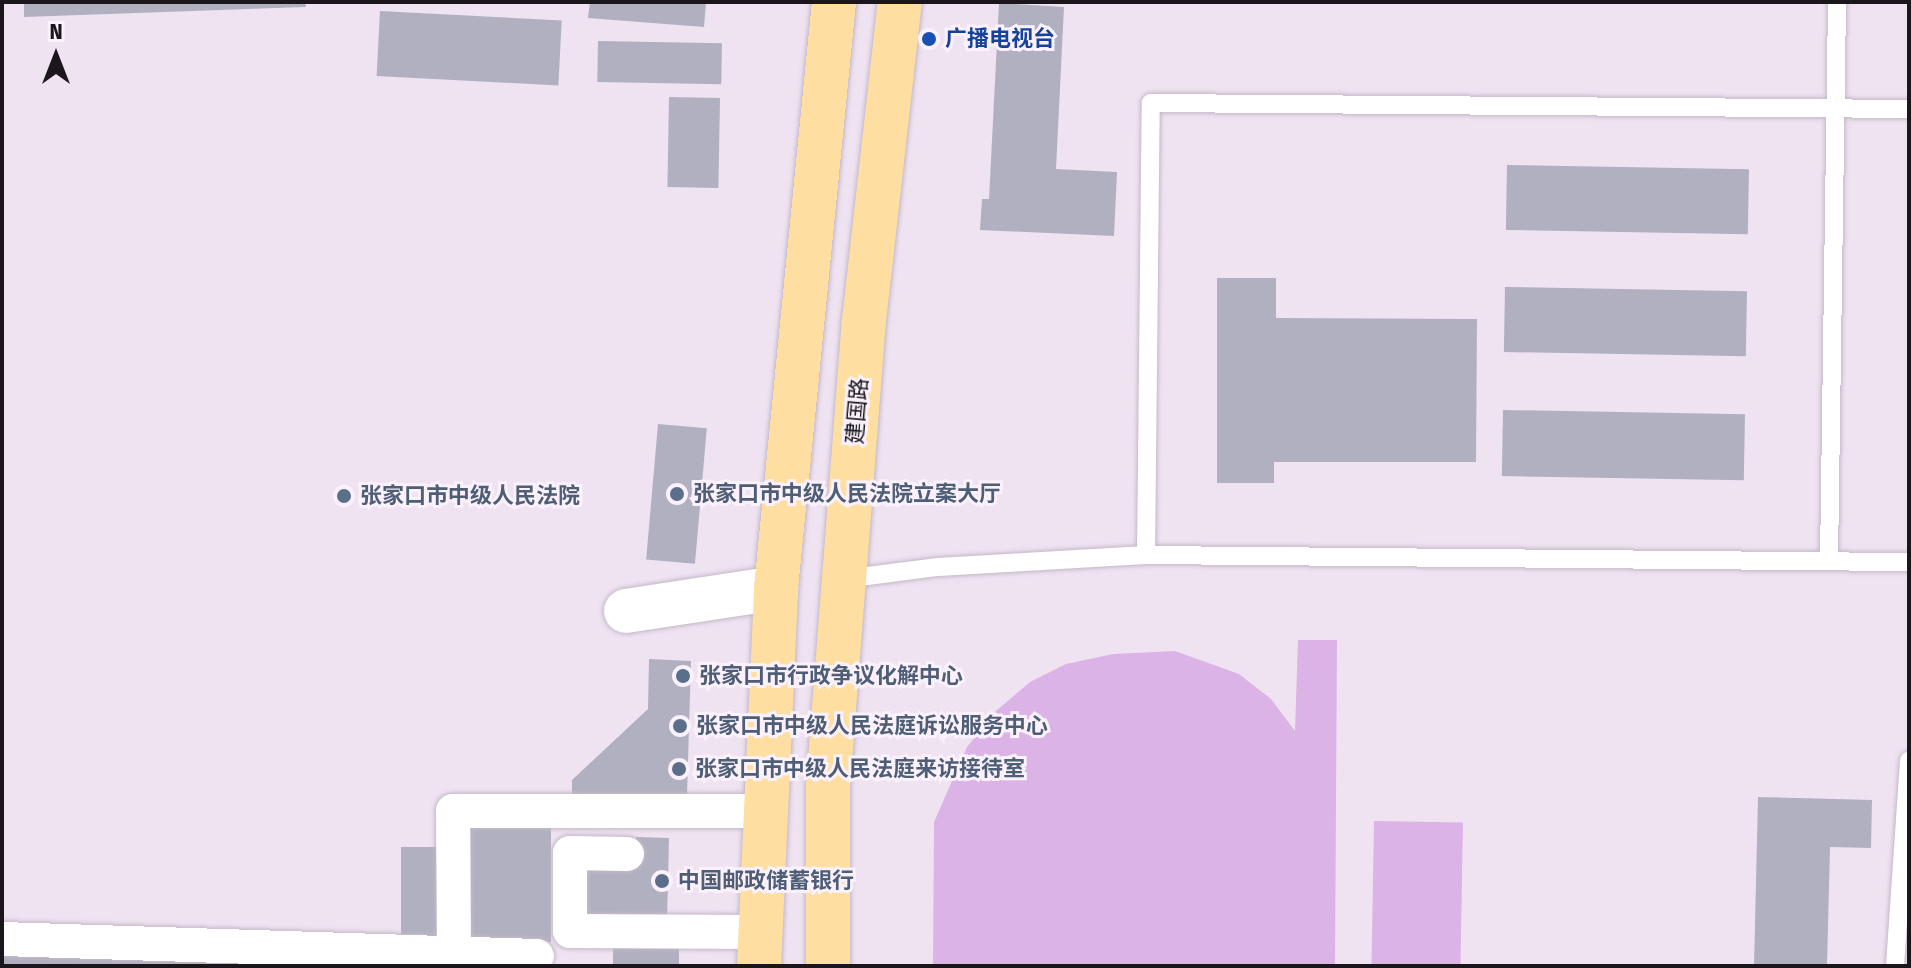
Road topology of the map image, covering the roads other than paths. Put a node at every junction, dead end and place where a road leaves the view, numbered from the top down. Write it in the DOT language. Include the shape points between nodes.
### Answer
graph roads {
  1 [pos="834,2"];
  2 [pos="900,2"];
  3 [pos="1837,2"];
  4 [pos="1835,108"];
  5 [pos="1909,109"];
  6 [pos="1146,555"];
  7 [pos="1829,561"];
  8 [pos="1909,562"];
  9 [pos="844,579"];
  10 [pos="776,588"];
  11 [pos="626,611"];
  12 [pos="1909,760"];
  13 [pos="766,811"];
  14 [pos="627,854"];
  15 [pos="2,939"];
  16 [pos="760,949"];
  17 [pos="454,953"];
  18 [pos="537,956"];
  19 [pos="828,966"];
  20 [pos="1895,966"];
  1 -- 10 [label="main road"];
  2 -- 9 [label="main road, 建国路" via="864,321"];
  3 -- 4 [label="lane"];
  4 -- 5 [label="lane"];
  4 -- 6 [label="lane" via="1151,103"];
  4 -- 7 [label="lane"];
  6 -- 7 [label="lane"];
  6 -- 9 [label="lane" via="938,567"];
  7 -- 8 [label="lane"];
  9 -- 10 [label="main road"];
  9 -- 19 [label="main road, 建国路" via="828,786"];
  10 -- 11 [label="street"];
  10 -- 13 [label="main road"];
  12 -- 20 [label="lane"];
  13 -- 16 [label="main road"];
  13 -- 17 [label="street" via="453,811"];
  14 -- 16 [label="street" via="570,853 570,931"];
  15 -- 17 [label="street"];
  17 -- 18 [label="street"];
}
